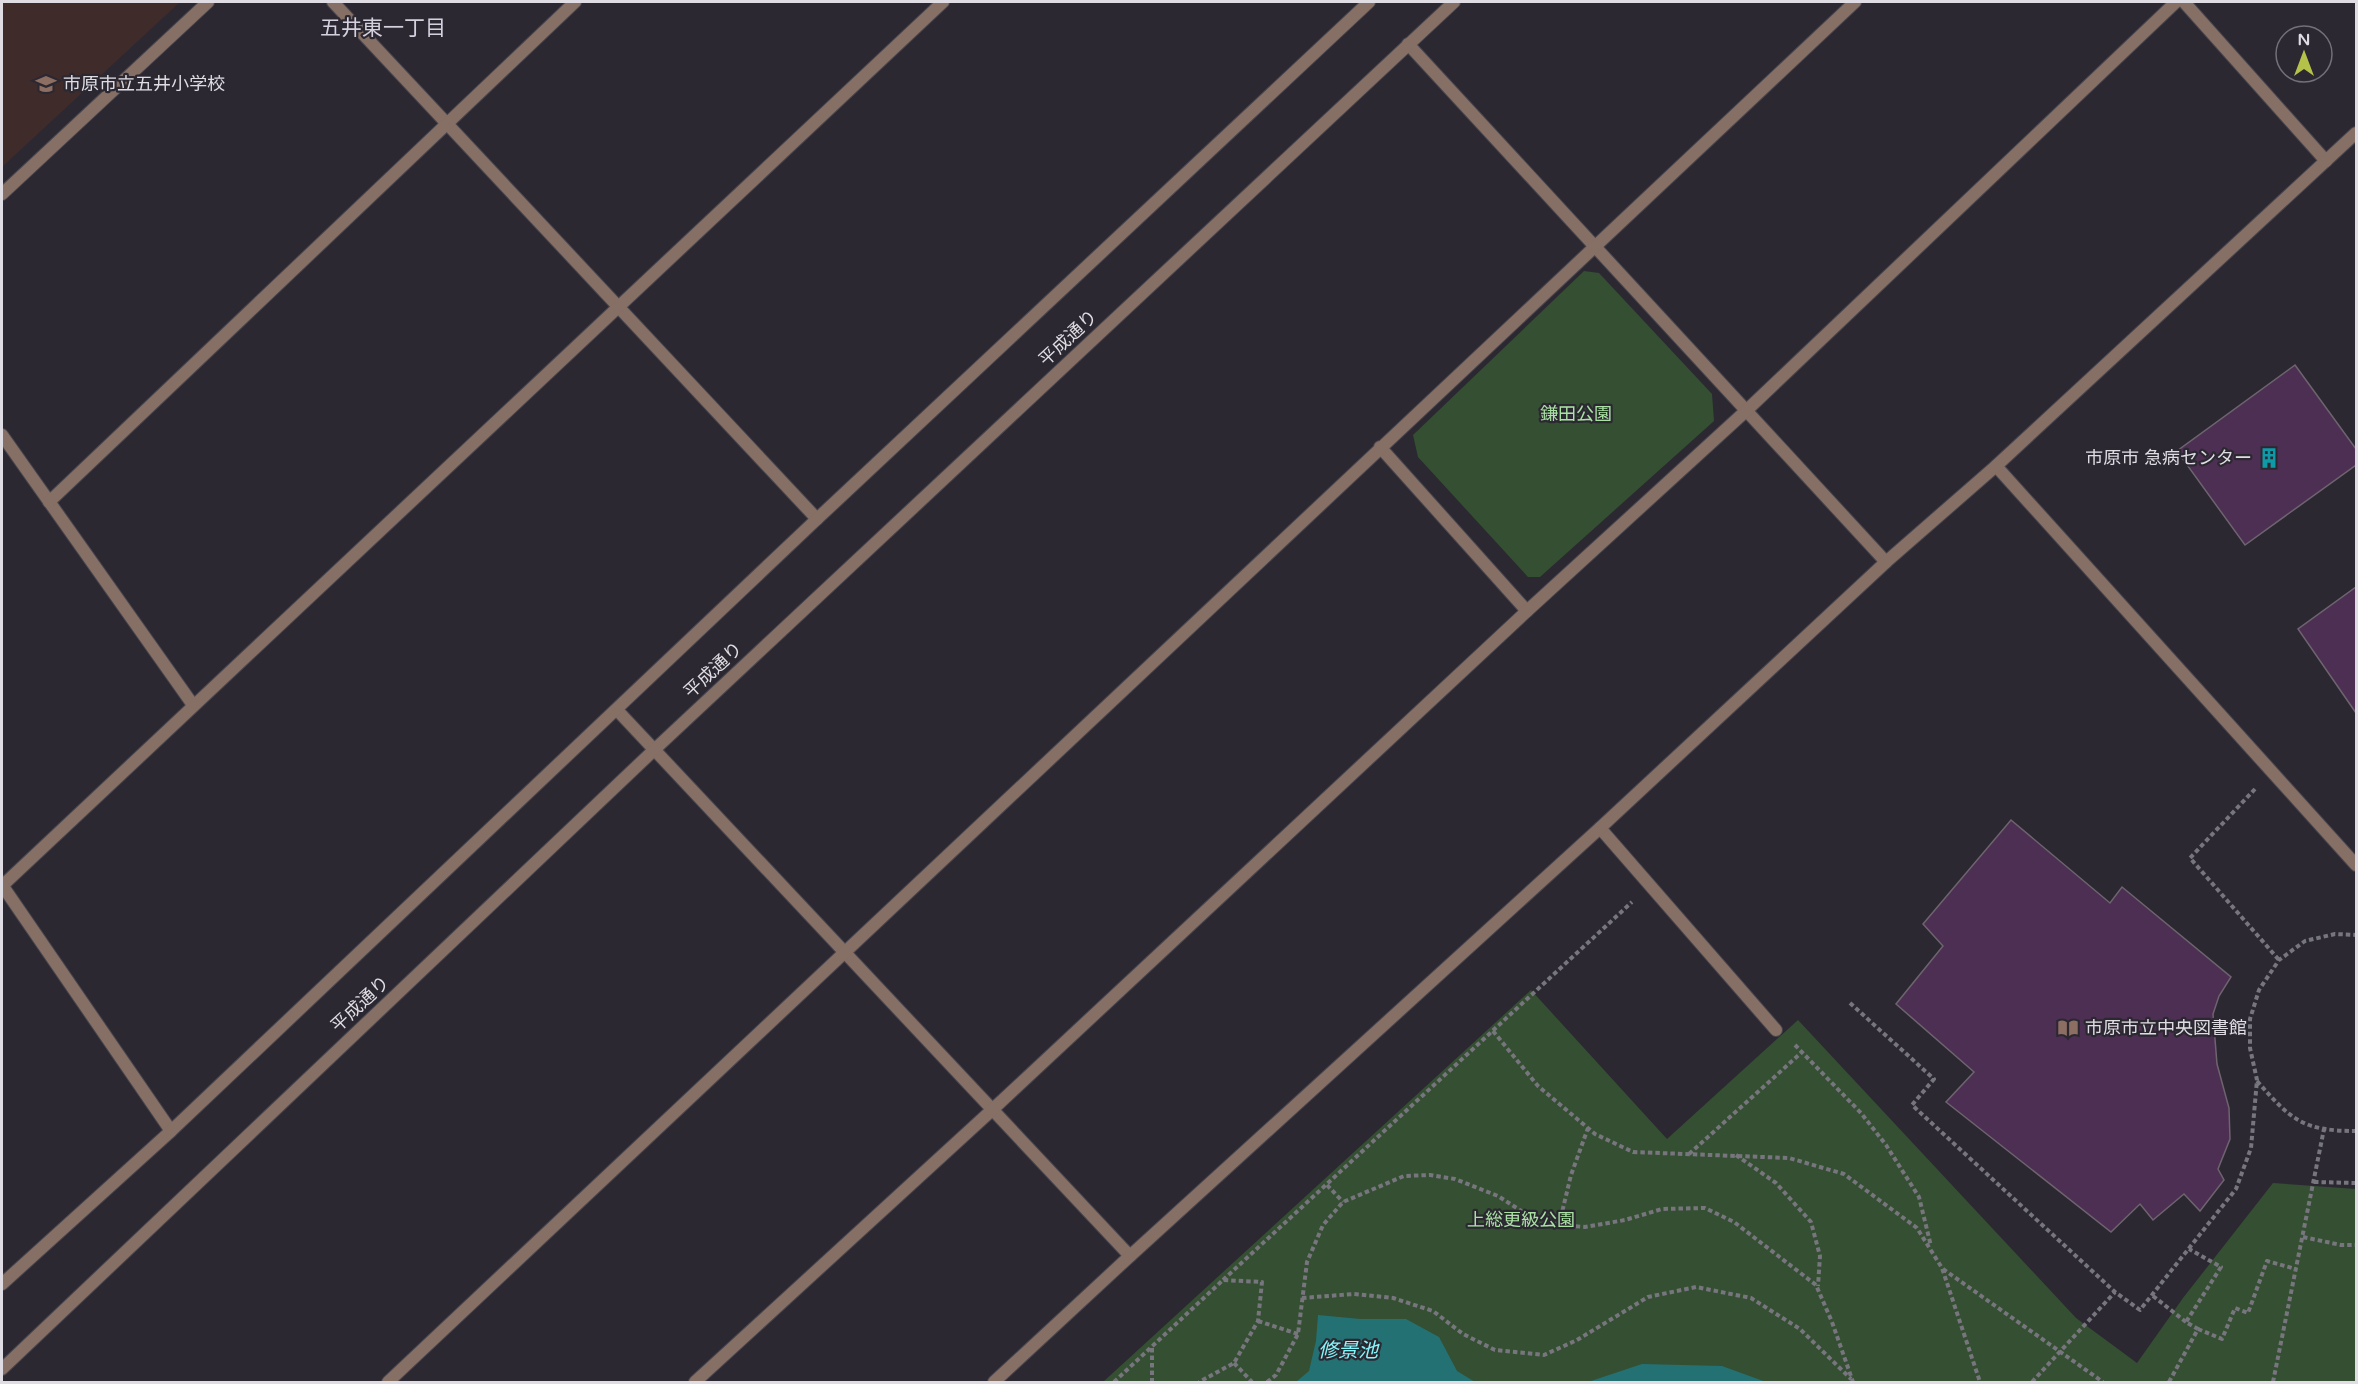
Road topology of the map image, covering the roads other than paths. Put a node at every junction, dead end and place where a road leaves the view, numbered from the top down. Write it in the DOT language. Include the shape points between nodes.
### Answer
graph roads {
  1 [pos="208,2"];
  2 [pos="333,2"];
  3 [pos="575,2"];
  4 [pos="943,2"];
  5 [pos="1367,2"];
  6 [pos="1454,2"];
  7 [pos="1855,2"];
  8 [pos="2176,2"];
  9 [pos="2184,2"];
  10 [pos="1408,44"];
  11 [pos="447,122"];
  12 [pos="2356,133"];
  13 [pos="2326,161"];
  14 [pos="2,195"];
  15 [pos="1594,245"];
  16 [pos="618,308"];
  17 [pos="1747,410"];
  18 [pos="2,435"];
  19 [pos="1380,447"];
  20 [pos="1996,466"];
  21 [pos="49,502"];
  22 [pos="817,519"];
  23 [pos="1886,562"];
  24 [pos="1527,611"];
  25 [pos="193,705"];
  26 [pos="617,710"];
  27 [pos="654,750"];
  28 [pos="1600,828"];
  29 [pos="2356,865"];
  30 [pos="2,885"];
  31 [pos="844,953"];
  32 [pos="1776,1030"];
  33 [pos="992,1110"];
  34 [pos="171,1131"];
  35 [pos="1130,1256"];
  36 [pos="2,1284"];
  37 [pos="2,1369"];
  38 [pos="388,1383"];
  39 [pos="695,1383"];
  40 [pos="994,1383"];
  1 -- 14 [label="street"];
  2 -- 11 [label="street"];
  3 -- 11 [label="street"];
  4 -- 16 [label="street"];
  5 -- 22 [label="street, 平成通り"];
  6 -- 10 [label="street, 平成通り"];
  7 -- 15 [label="street"];
  8 -- 17 [label="street"];
  9 -- 13 [label="street"];
  10 -- 15 [label="street"];
  10 -- 27 [label="street, 平成通り"];
  11 -- 16 [label="street"];
  11 -- 21 [label="street"];
  12 -- 13 [label="street"];
  13 -- 20 [label="street"];
  15 -- 17 [label="street"];
  15 -- 19 [label="street"];
  16 -- 22 [label="street"];
  16 -- 25 [label="street"];
  17 -- 23 [label="street"];
  17 -- 24 [label="street"];
  18 -- 21 [label="street"];
  19 -- 24 [label="street"];
  19 -- 31 [label="street"];
  20 -- 23 [label="street"];
  20 -- 29 [label="street"];
  21 -- 25 [label="street"];
  22 -- 26 [label="street, 平成通り"];
  23 -- 28 [label="street"];
  24 -- 33 [label="street"];
  25 -- 30 [label="street"];
  26 -- 27 [label="street"];
  26 -- 34 [label="street, 平成通り"];
  27 -- 31 [label="street"];
  27 -- 37 [label="street, 平成通り"];
  28 -- 32 [label="street"];
  28 -- 35 [label="street"];
  30 -- 34 [label="street"];
  31 -- 33 [label="street"];
  31 -- 38 [label="street"];
  33 -- 35 [label="street"];
  33 -- 39 [label="street"];
  34 -- 36 [label="street, 平成通り"];
  35 -- 40 [label="street"];
}
